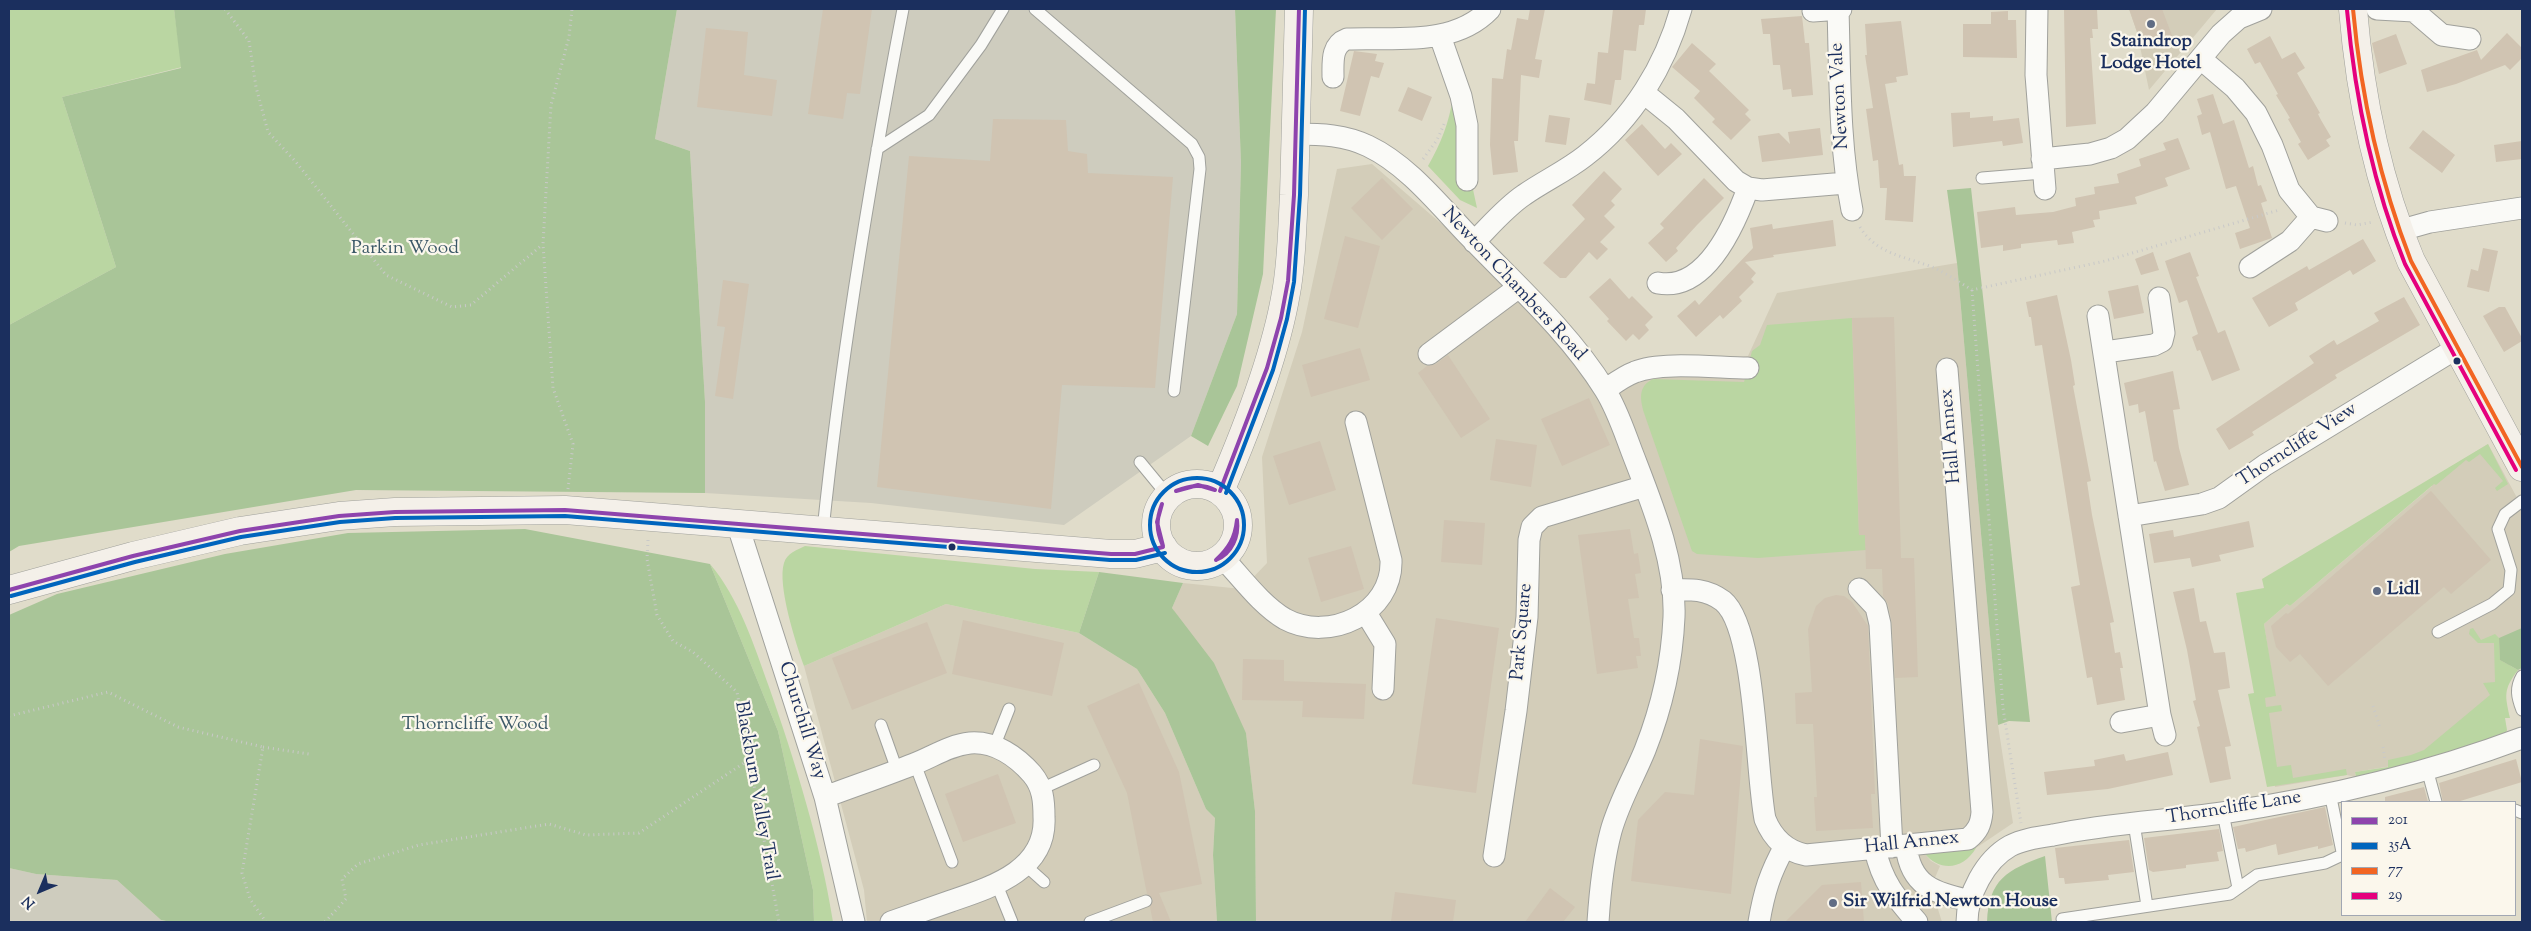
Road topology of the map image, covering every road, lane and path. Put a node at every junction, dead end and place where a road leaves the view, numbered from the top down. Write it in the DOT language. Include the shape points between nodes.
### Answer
graph roads {
  1 [pos="224,9"];
  2 [pos="572,9"];
  3 [pos="903,9"];
  4 [pos="1003,9"];
  5 [pos="1035,9"];
  6 [pos="1299,9"];
  7 [pos="1490,9"];
  8 [pos="1682,9"];
  9 [pos="1839,9"];
  10 [pos="2038,9"];
  11 [pos="2260,9"];
  12 [pos="2353,9"];
  13 [pos="2377,9"];
  14 [pos="1813,11"];
  15 [pos="1440,36"];
  16 [pos="2470,38"];
  17 [pos="2200,59"];
  18 [pos="1333,77"];
  19 [pos="1644,93"];
  20 [pos="1446,114"];
  21 [pos="1296,134"];
  22 [pos="877,148"];
  23 [pos="2043,174"];
  24 [pos="1410,176"];
  25 [pos="1982,178"];
  26 [pos="1467,180"];
  27 [pos="1846,183"];
  28 [pos="1748,188"];
  29 [pos="2522,208"];
  30 [pos="1852,210"];
  31 [pos="2312,214"];
  32 [pos="2398,231"];
  33 [pos="1474,242"];
  34 [pos="543,244"];
  35 [pos="2250,267"];
  36 [pos="1658,283"];
  37 [pos="1519,287"];
  38 [pos="1972,290"];
  39 [pos="2159,298"];
  40 [pos="2098,316"];
  41 [pos="2457,348"];
  42 [pos="2105,352"];
  43 [pos="1429,354"];
  44 [pos="1748,368"];
  45 [pos="1947,369"];
  46 [pos="1605,390"];
  47 [pos="1174,391"];
  48 [pos="1356,422"];
  49 [pos="1140,462"];
  50 [pos="2522,467"];
  51 [pos="1645,486"];
  52 [pos="1220,491"];
  53 [pos="1168,496"];
  54 [pos="2522,501"];
  55 [pos="566,510"];
  56 [pos="2129,516"];
  57 [pos="649,517"];
  58 [pos="737,523"];
  59 [pos="823,530"];
  60 [pos="1163,547"];
  61 [pos="1222,557"];
  62 [pos="1859,589"];
  63 [pos="9,590"];
  64 [pos="1672,590"];
  65 [pos="1366,612"];
  66 [pos="2438,632"];
  67 [pos="2522,676"];
  68 [pos="1383,688"];
  69 [pos="2374,706"];
  70 [pos="1009,709"];
  71 [pos="2522,710"];
  72 [pos="9,716"];
  73 [pos="2121,722"];
  74 [pos="881,725"];
  75 [pos="2380,728"];
  76 [pos="2522,738"];
  77 [pos="263,747"];
  78 [pos="994,747"];
  79 [pos="309,754"];
  80 [pos="750,759"];
  81 [pos="1094,765"];
  82 [pos="906,767"];
  83 [pos="2427,770"];
  84 [pos="1041,789"];
  85 [pos="2330,794"];
  86 [pos="825,797"];
  87 [pos="2436,801"];
  88 [pos="2223,813"];
  89 [pos="2134,823"];
  90 [pos="2024,840"];
  91 [pos="1784,846"];
  92 [pos="1891,847"];
  93 [pos="2341,849"];
  94 [pos="2341,855"];
  95 [pos="1494,856"];
  96 [pos="952,862"];
  97 [pos="1025,865"];
  98 [pos="1044,882"];
  99 [pos="997,885"];
  100 [pos="2238,888"];
  101 [pos="1146,901"];
  102 [pos="1970,901"];
  103 [pos="2147,906"];
  104 [pos="917,918"];
  105 [pos="2062,919"];
  106 [pos="266,922"];
  107 [pos="325,922"];
  108 [pos="779,922"];
  109 [pos="854,922"];
  110 [pos="891,922"];
  111 [pos="1012,922"];
  112 [pos="1090,922"];
  113 [pos="1598,922"];
  114 [pos="1759,922"];
  115 [pos="1917,922"];
  116 [pos="1967,922"];
  1 -- 34 [label="path" via="249,41 256,87 268,132 296,162 386,275 452,308 471,305"];
  2 -- 34 [label="path" via="569,37 551,105"];
  3 -- 22 [label="lane"];
  4 -- 22 [label="lane" via="981,45 928,115"];
  5 -- 47 [label="lane" via="1192,144 1199,157"];
  6 -- 21 [label="street"];
  7 -- 15 [label="street" via="1470,26"];
  8 -- 19 [label="street" via="1662,62"];
  9 -- 14 [label="street, Newton Vale"];
  9 -- 27 [label="street, Newton Vale"];
  10 -- 23 [label="street" via="2036,75"];
  11 -- 17 [label="street" via="2240,18"];
  12 -- 32 [label="street" via="2363,98 2376,158"];
  13 -- 16 [label="street" via="2414,11 2442,36"];
  15 -- 18 [label="street" via="1347,39 1335,49"];
  15 -- 26 [label="street" via="1462,96 1467,125"];
  17 -- 23 [label="street" via="2155,113 2127,139"];
  17 -- 31 [label="street" via="2235,88 2256,113 2289,190"];
  19 -- 28 [label="street" via="1676,119 1736,181"];
  19 -- 33 [label="street" via="1618,125 1587,155 1524,195"];
  20 -- 24 [label="path" via="1437,140"];
  21 -- 24 [label="street, Newton Chambers Road" via="1322,134 1354,140 1381,154"];
  21 -- 52 [label="street" via="1286,294 1240,447"];
  22 -- 59 [label="lane"];
  23 -- 25 [label="lane"];
  24 -- 33 [label="street, Newton Chambers Road"];
  27 -- 28 [label="street" via="1762,190"];
  27 -- 30 [label="street, Newton Vale"];
  28 -- 36 [label="street" via="1737,220 1716,253 1680,284"];
  29 -- 32 [label="street" via="2430,222"];
  30 -- 38 [label="path" via="1870,241 1881,250 1934,268"];
  31 -- 35 [label="street" via="2290,241"];
  31 -- 38 [label="path"];
  32 -- 41 [label="street"];
  33 -- 37 [label="street, Newton Chambers Road"];
  34 -- 55 [label="path" via="552,388 573,444"];
  37 -- 43 [label="street"];
  37 -- 46 [label="street, Newton Chambers Road" via="1580,355"];
  38 -- 90 [label="path" via="2003,708"];
  39 -- 42 [label="street" via="2164,333 2162,341"];
  40 -- 42 [label="street"];
  41 -- 50 [label="street"];
  41 -- 56 [label="street, Thorncliffe View" via="2266,465 2219,498 2202,504"];
  42 -- 56 [label="street"];
  44 -- 46 [label="street" via="1645,369 1621,378"];
  45 -- 92 [label="street, Hall Annex" via="1982,812 1979,827 1968,839"];
  46 -- 51 [label="street, Newton Chambers Road"];
  48 -- 65 [label="street" via="1391,560 1389,583 1380,599"];
  49 -- 53 [label="lane"];
  51 -- 64 [label="street, Newton Chambers Road" via="1669,567"];
  51 -- 95 [label="street, Park Square" via="1542,517 1531,530 1524,636"];
  52 -- 53 [label="street" via="1211,486 1193,484 1178,488"];
  52 -- 61 [label="street" via="1232,503 1238,520 1234,544"];
  53 -- 60 [label="street" via="1159,508 1156,520"];
  54 -- 66 [label="lane" via="2505,514 2498,529 2511,570 2509,590 2492,604"];
  55 -- 57 [label="street"];
  55 -- 63 [label="street" via="395,512 339,516 240,531 124,558"];
  56 -- 73 [label="street" via="2163,725"];
  57 -- 58 [label="street"];
  57 -- 80 [label="path, Blackburn Valley Trail" via="647,560 657,616 673,641 693,652 737,692"];
  58 -- 59 [label="street"];
  58 -- 86 [label="street, Churchill Way"];
  59 -- 60 [label="street" via="1111,554 1135,554"];
  60 -- 61 [label="street" via="1171,557 1193,566"];
  61 -- 65 [label="street" via="1278,614 1297,624 1337,626"];
  62 -- 92 [label="street" via="1876,607 1880,624"];
  64 -- 91 [label="street" via="1700,590 1712,594 1733,615 1742,641 1752,700 1765,819"];
  64 -- 113 [label="street, Newton Chambers Road" via="1673,637 1667,685 1611,830 1600,883"];
  65 -- 68 [label="street" via="1384,644"];
  67 -- 71 [label="lane" via="2516,694"];
  69 -- 75 [label="path"];
  70 -- 78 [label="lane"];
  72 -- 77 [label="path" via="108,692 178,727"];
  74 -- 82 [label="lane"];
  76 -- 83 [label="street, Thorncliffe Lane"];
  77 -- 79 [label="path"];
  77 -- 106 [label="path" via="242,873 250,899"];
  78 -- 82 [label="street" via="980,743 963,744"];
  78 -- 84 [label="street" via="1011,754 1025,766"];
  80 -- 107 [label="path" via="639,833 586,835 549,824 419,844 358,864 342,879 346,899"];
  80 -- 108 [label="path, Blackburn Valley Trail"];
  81 -- 84 [label="lane"];
  82 -- 86 [label="street"];
  82 -- 96 [label="lane"];
  83 -- 85 [label="street, Thorncliffe Lane"];
  83 -- 87 [label="lane"];
  84 -- 97 [label="street" via="1045,822 1043,835 1033,857"];
  85 -- 88 [label="street, Thorncliffe Lane"];
  85 -- 93 [label="lane"];
  86 -- 109 [label="street, Churchill Way"];
  88 -- 89 [label="street, Thorncliffe Lane"];
  88 -- 100 [label="lane"];
  89 -- 90 [label="street, Thorncliffe Lane"];
  89 -- 103 [label="lane"];
  90 -- 102 [label="street, Thorncliffe Lane" via="2009,846 1989,866 1977,882"];
  91 -- 92 [label="street, Hall Annex" via="1793,852 1806,854"];
  91 -- 114 [label="street" via="1768,879"];
  92 -- 102 [label="street" via="1924,884 1940,893"];
  92 -- 115 [label="street" via="1880,872"];
  94 -- 100 [label="lane" via="2325,863 2257,876"];
  97 -- 98 [label="lane"];
  97 -- 99 [label="street"];
  99 -- 104 [label="street"];
  99 -- 111 [label="lane"];
  100 -- 103 [label="lane" via="2230,894"];
  101 -- 112 [label="lane"];
  102 -- 116 [label="street, Thorncliffe Lane"];
  103 -- 105 [label="lane"];
  104 -- 110 [label="street"];
}
